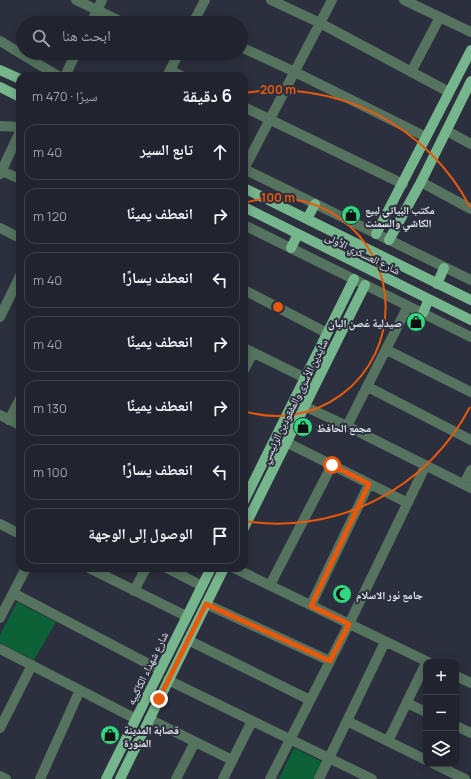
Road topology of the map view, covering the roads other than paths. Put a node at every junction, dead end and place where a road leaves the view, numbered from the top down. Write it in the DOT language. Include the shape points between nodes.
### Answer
graph roads {
  1 [pos="76,0"];
  2 [pos="102,0"];
  3 [pos="271,0"];
  4 [pos="332,0"];
  5 [pos="404,0"];
  6 [pos="201,1"];
  7 [pos="97,10"];
  8 [pos="94,16"];
  9 [pos="109,16"];
  10 [pos="196,16"];
  11 [pos="440,17"];
  12 [pos="320,23"];
  13 [pos="471,32"];
  14 [pos="0,41"];
  15 [pos="248,50"];
  16 [pos="471,50"];
  17 [pos="16,51"];
  18 [pos="31,60"];
  19 [pos="73,60"];
  20 [pos="175,60"];
  21 [pos="0,70"];
  22 [pos="51,72"];
  23 [pos="67,72"];
  24 [pos="169,72"];
  25 [pos="295,72"];
  26 [pos="411,72"];
  27 [pos="16,78"];
  28 [pos="471,81"];
  29 [pos="0,87"];
  30 [pos="449,92"];
  31 [pos="16,95"];
  32 [pos="248,109"];
  33 [pos="270,120"];
  34 [pos="0,126"];
  35 [pos="16,127"];
  36 [pos="447,131"];
  37 [pos="426,138"];
  38 [pos="16,140"];
  39 [pos="471,144"];
  40 [pos="248,161"];
  41 [pos="248,171"];
  42 [pos="1,172"];
  43 [pos="16,178"];
  44 [pos="421,182"];
  45 [pos="403,184"];
  46 [pos="248,190"];
  47 [pos="396,196"];
  48 [pos="410,203"];
  49 [pos="315,204"];
  50 [pos="248,209"];
  51 [pos="471,209"];
  52 [pos="307,219"];
  53 [pos="248,227"];
  54 [pos="0,228"];
  55 [pos="298,234"];
  56 [pos="376,234"];
  57 [pos="16,236"];
  58 [pos="389,240"];
  59 [pos="291,248"];
  60 [pos="367,249"];
  61 [pos="381,256"];
  62 [pos="359,264"];
  63 [pos="444,268"];
  64 [pos="374,271"];
  65 [pos="354,279"];
  66 [pos="471,280"];
  67 [pos="16,284"];
  68 [pos="437,284"];
  69 [pos="365,285"];
  70 [pos="248,292"];
  71 [pos="429,299"];
  72 [pos="471,300"];
  73 [pos="408,306"];
  74 [pos="423,313"];
  75 [pos="0,317"];
  76 [pos="471,320"];
  77 [pos="327,333"];
  78 [pos="471,337"];
  79 [pos="386,350"];
  80 [pos="248,351"];
  81 [pos="305,378"];
  82 [pos="368,387"];
  83 [pos="471,392"];
  84 [pos="16,404"];
  85 [pos="304,406"];
  86 [pos="5,418"];
  87 [pos="16,423"];
  88 [pos="347,426"];
  89 [pos="471,440"];
  90 [pos="286,442"];
  91 [pos="332,465"];
  92 [pos="426,465"];
  93 [pos="471,470"];
  94 [pos="369,484"];
  95 [pos="467,486"];
  96 [pos="248,493"];
  97 [pos="408,504"];
  98 [pos="248,520"];
  99 [pos="0,524"];
  100 [pos="16,532"];
  101 [pos="24,572"];
  102 [pos="97,572"];
  103 [pos="144,572"];
  104 [pos="175,572"];
  105 [pos="208,572"];
  106 [pos="222,572"];
  107 [pos="242,572"];
  108 [pos="202,586"];
  109 [pos="270,586"];
  110 [pos="134,590"];
  111 [pos="13,593"];
  112 [pos="206,604"];
  113 [pos="311,606"];
  114 [pos="186,616"];
  115 [pos="0,618"];
  116 [pos="349,624"];
  117 [pos="188,640"];
  118 [pos="385,642"];
  119 [pos="0,649"];
  120 [pos="423,660"];
  121 [pos="330,661"];
  122 [pos="32,665"];
  123 [pos="160,670"];
  124 [pos="423,670"];
  125 [pos="459,677"];
  126 [pos="168,680"];
  127 [pos="471,683"];
  128 [pos="80,690"];
  129 [pos="148,694"];
  130 [pos="159,699"];
  131 [pos="310,700"];
  132 [pos="407,703"];
  133 [pos="423,711"];
  134 [pos="136,719"];
  135 [pos="149,719"];
  136 [pos="252,721"];
  137 [pos="347,721"];
  138 [pos="459,727"];
  139 [pos="0,728"];
  140 [pos="471,733"];
  141 [pos="289,739"];
  142 [pos="388,741"];
  143 [pos="195,742"];
  144 [pos="423,758"];
  145 [pos="329,759"];
  146 [pos="232,760"];
  147 [pos="440,767"];
  148 [pos="0,776"];
  149 [pos="6,779"];
  150 [pos="40,779"];
  151 [pos="106,779"];
  152 [pos="120,779"];
  153 [pos="176,779"];
  154 [pos="223,779"];
  155 [pos="270,779"];
  156 [pos="319,779"];
  157 [pos="371,779"];
  158 [pos="465,779"];
  1 -- 7 [label="street"];
  2 -- 7 [label="street"];
  3 -- 12 [label="street"];
  4 -- 12 [label="street"];
  5 -- 11 [label="street"];
  6 -- 10 [label="street"];
  7 -- 8 [label="street"];
  7 -- 9 [label="street"];
  11 -- 13 [label="street"];
  11 -- 26 [label="street"];
  12 -- 25 [label="street"];
  12 -- 26 [label="street"];
  14 -- 17 [label="street"];
  15 -- 25 [label="street"];
  16 -- 30 [label="main road"];
  18 -- 22 [label="street"];
  19 -- 23 [label="street"];
  20 -- 24 [label="street"];
  21 -- 27 [label="main road"];
  25 -- 33 [label="street"];
  25 -- 37 [label="street"];
  26 -- 30 [label="street"];
  28 -- 36 [label="main road"];
  29 -- 31 [label="main road"];
  30 -- 37 [label="main road"];
  32 -- 33 [label="street"];
  33 -- 40 [label="street"];
  33 -- 45 [label="street"];
  34 -- 35 [label="street"];
  36 -- 39 [label="street"];
  36 -- 44 [label="main road"];
  37 -- 45 [label="main road"];
  38 -- 42 [label="street"];
  41 -- 49 [label="street"];
  42 -- 43 [label="street"];
  44 -- 48 [label="main road"];
  44 -- 51 [label="street"];
  45 -- 47 [label="main road"];
  46 -- 52 [label="main road, شارع العسكري الأولى"];
  47 -- 48 [label="main road"];
  47 -- 56 [label="main road"];
  48 -- 58 [label="main road"];
  49 -- 52 [label="main road"];
  49 -- 56 [label="street"];
  50 -- 55 [label="main road, شارع العسكري الأولى"];
  52 -- 60 [label="main road, شارع العسكري الأولى"];
  53 -- 59 [label="street"];
  54 -- 57 [label="street"];
  55 -- 59 [label="main road"];
  55 -- 62 [label="main road, شارع العسكري الأولى"];
  56 -- 58 [label="street"];
  58 -- 63 [label="street"];
  59 -- 65 [label="street"];
  60 -- 61 [label="main road, شارع العسكري الأولى"];
  60 -- 62 [label="main road"];
  61 -- 64 [label="main road"];
  61 -- 68 [label="main road, شارع العسكري الأولى"];
  62 -- 64 [label="main road, شارع العسكري الأولى"];
  63 -- 66 [label="street"];
  63 -- 68 [label="main road"];
  64 -- 71 [label="main road, شارع العسكري الأولى"];
  65 -- 69 [label="street"];
  65 -- 77 [label="main road"];
  67 -- 75 [label="street"];
  68 -- 72 [label="main road, شارع العسكري الأولى"];
  69 -- 73 [label="street"];
  69 -- 85 [label="main road, سايدين الأسرى والمفقودين الرئيسي"];
  70 -- 77 [label="street"];
  71 -- 74 [label="main road"];
  71 -- 76 [label="main road, شارع العسكري الأولى"];
  73 -- 74 [label="street"];
  73 -- 79 [label="street"];
  74 -- 78 [label="street"];
  77 -- 81 [label="main road"];
  79 -- 82 [label="street"];
  79 -- 83 [label="street"];
  80 -- 81 [label="street"];
  81 -- 96 [label="main road"];
  82 -- 88 [label="street"];
  82 -- 89 [label="street"];
  84 -- 86 [label="street"];
  85 -- 88 [label="street"];
  85 -- 90 [label="main road, سايدين الأسرى والمفقودين الرئيسي"];
  86 -- 87 [label="street"];
  88 -- 92 [label="street"];
  90 -- 91 [label="street"];
  90 -- 98 [label="main road, سايدين الأسرى والمفقودين الرئيسي"];
  91 -- 94 [label="street"];
  91 -- 109 [label="street"];
  92 -- 95 [label="street"];
  92 -- 97 [label="street"];
  93 -- 95 [label="street"];
  94 -- 97 [label="street"];
  94 -- 113 [label="street"];
  97 -- 116 [label="street"];
  99 -- 100 [label="street"];
  101 -- 111 [label="street"];
  102 -- 110 [label="street"];
  103 -- 110 [label="street"];
  104 -- 108 [label="street"];
  105 -- 108 [label="main road, شارع شهداء الكاكييه"];
  106 -- 112 [label="main road"];
  107 -- 109 [label="street"];
  108 -- 114 [label="main road, شارع شهداء الكاكييه"];
  109 -- 113 [label="street"];
  110 -- 114 [label="street"];
  111 -- 115 [label="street"];
  111 -- 123 [label="street"];
  112 -- 117 [label="main road"];
  112 -- 121 [label="street"];
  113 -- 116 [label="street"];
  114 -- 123 [label="main road, شارع شهداء الكاكييه"];
  116 -- 118 [label="street"];
  116 -- 121 [label="street"];
  117 -- 126 [label="main road"];
  117 -- 131 [label="street"];
  118 -- 120 [label="street"];
  118 -- 137 [label="street"];
  119 -- 122 [label="street"];
  121 -- 131 [label="street"];
  122 -- 128 [label="street"];
  122 -- 139 [label="street"];
  123 -- 129 [label="main road, شارع شهداء الكاكييه"];
  124 -- 132 [label="street"];
  125 -- 127 [label="street"];
  126 -- 130 [label="main road"];
  126 -- 136 [label="street"];
  128 -- 134 [label="street"];
  128 -- 150 [label="street"];
  129 -- 130 [label="main road"];
  129 -- 134 [label="main road, شارع شهداء الكاكييه"];
  130 -- 135 [label="main road"];
  131 -- 141 [label="street"];
  132 -- 133 [label="street"];
  132 -- 142 [label="street"];
  134 -- 151 [label="main road, شارع شهداء الكاكييه"];
  135 -- 143 [label="street"];
  135 -- 152 [label="main road"];
  136 -- 141 [label="street"];
  136 -- 146 [label="street"];
  137 -- 142 [label="street"];
  137 -- 145 [label="street"];
  138 -- 140 [label="street"];
  141 -- 145 [label="street"];
  141 -- 155 [label="street"];
  142 -- 144 [label="street"];
  143 -- 146 [label="street"];
  143 -- 153 [label="street"];
  145 -- 156 [label="street"];
  145 -- 157 [label="street"];
  146 -- 154 [label="street"];
  147 -- 158 [label="street"];
  148 -- 149 [label="street"];
}
